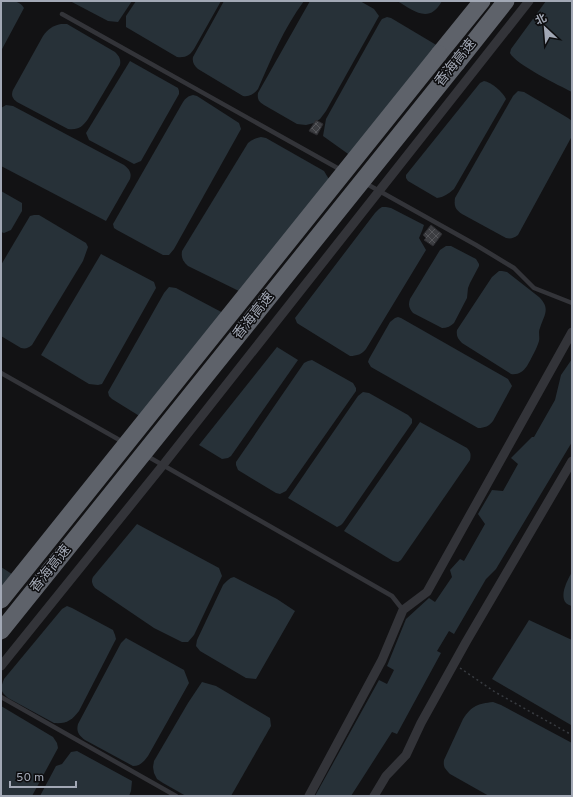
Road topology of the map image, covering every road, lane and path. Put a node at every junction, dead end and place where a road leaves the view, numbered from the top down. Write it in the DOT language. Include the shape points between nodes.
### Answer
graph roads {
  1 [pos="482,1"];
  2 [pos="506,1"];
  3 [pos="529,1"];
  4 [pos="62,14"];
  5 [pos="352,176"];
  6 [pos="359,179"];
  7 [pos="379,191"];
  8 [pos="572,303"];
  9 [pos="572,332"];
  10 [pos="1,373"];
  11 [pos="129,446"];
  12 [pos="136,450"];
  13 [pos="572,461"];
  14 [pos="163,465"];
  15 [pos="1,600"];
  16 [pos="403,610"];
  17 [pos="1,631"];
  18 [pos="454,664"];
  19 [pos="1,666"];
  20 [pos="1,697"];
  21 [pos="572,735"];
  22 [pos="176,796"];
  23 [pos="309,796"];
  24 [pos="374,796"];
  1 -- 15 [label="highway, 香海高速, bridge"];
  2 -- 17 [label="highway, 香海高速, bridge"];
  3 -- 7 [label="street"];
  4 -- 5 [label="lane"];
  6 -- 7 [label="lane"];
  7 -- 8 [label="lane" via="514,268 534,288"];
  7 -- 14 [label="street"];
  9 -- 16 [label="street" via="426,592"];
  10 -- 11 [label="lane"];
  12 -- 14 [label="lane"];
  13 -- 18 [label="street"];
  14 -- 16 [label="lane" via="392,596"];
  14 -- 19 [label="street"];
  16 -- 23 [label="street" via="382,660"];
  18 -- 21 [label="path" via="495,692"];
  18 -- 24 [label="street" via="406,755 386,776"];
  20 -- 22 [label="lane"];
}
